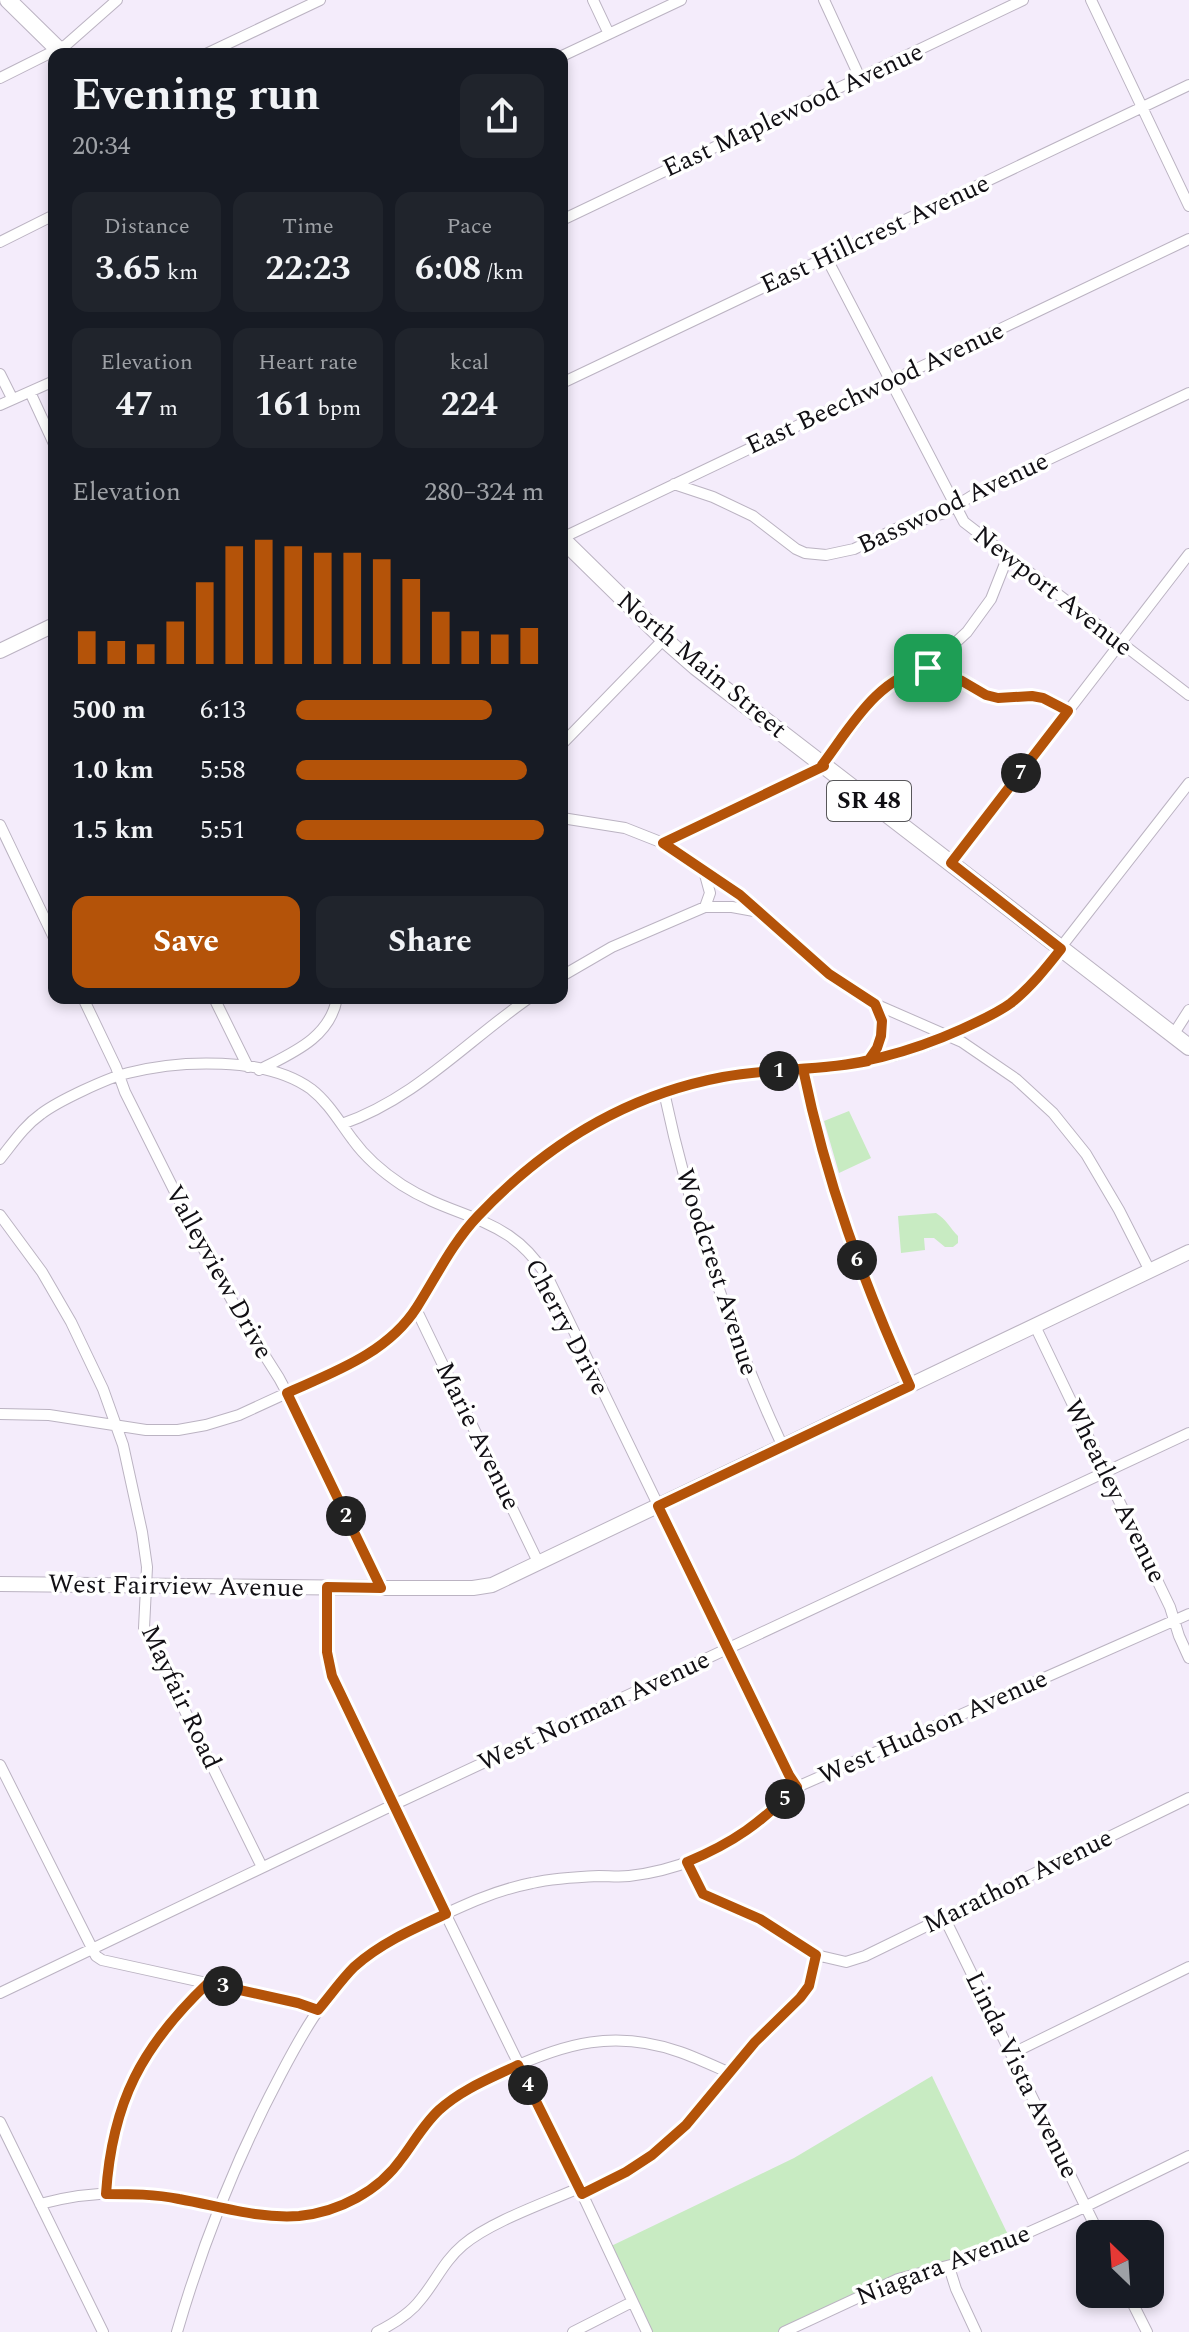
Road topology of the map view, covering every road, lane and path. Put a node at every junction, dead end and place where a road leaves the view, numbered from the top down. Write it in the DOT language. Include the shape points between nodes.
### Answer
graph roads {
  1 [pos="8,0"];
  2 [pos="117,0"];
  3 [pos="320,0"];
  4 [pos="593,0"];
  5 [pos="681,0"];
  6 [pos="824,0"];
  7 [pos="1023,0"];
  8 [pos="1091,0"];
  9 [pos="609,34"];
  10 [pos="57,48"];
  11 [pos="65,48"];
  12 [pos="219,48"];
  13 [pos="568,53"];
  14 [pos="48,58"];
  15 [pos="0,78"];
  16 [pos="860,78"];
  17 [pos="1189,85"];
  18 [pos="1142,107"];
  19 [pos="1189,206"];
  20 [pos="568,217"];
  21 [pos="48,218"];
  22 [pos="1189,239"];
  23 [pos="0,242"];
  24 [pos="826,257"];
  25 [pos="0,374"];
  26 [pos="568,380"];
  27 [pos="890,381"];
  28 [pos="48,384"];
  29 [pos="30,392"];
  30 [pos="1189,393"];
  31 [pos="12,398"];
  32 [pos="0,405"];
  33 [pos="48,431"];
  34 [pos="674,484"];
  35 [pos="955,508"];
  36 [pos="568,536"];
  37 [pos="568,545"];
  38 [pos="1189,554"];
  39 [pos="1008,556"];
  40 [pos="48,628"];
  41 [pos="664,639"];
  42 [pos="1120,644"];
  43 [pos="0,651"];
  44 [pos="928,668"];
  45 [pos="1189,695"];
  46 [pos="1068,711"];
  47 [pos="568,738"];
  48 [pos="823,766"];
  49 [pos="1189,783"];
  50 [pos="568,819"];
  51 [pos="0,825"];
  52 [pos="663,843"];
  53 [pos="951,863"];
  54 [pos="704,870"];
  55 [pos="705,907"];
  56 [pos="756,911"];
  57 [pos="48,925"];
  58 [pos="1061,949"];
  59 [pos="568,973"];
  60 [pos="86,1004"];
  61 [pos="217,1004"];
  62 [pos="336,1004"];
  63 [pos="521,1004"];
  64 [pos="875,1004"];
  65 [pos="1189,1010"];
  66 [pos="1173,1035"];
  67 [pos="948,1036"];
  68 [pos="1189,1047"];
  69 [pos="868,1061"];
  70 [pos="253,1068"];
  71 [pos="803,1069"];
  72 [pos="119,1076"];
  73 [pos="664,1092"];
  74 [pos="342,1124"];
  75 [pos="0,1159"];
  76 [pos="0,1215"];
  77 [pos="475,1218"];
  78 [pos="1189,1252"];
  79 [pos="1150,1271"];
  80 [pos="416,1309"];
  81 [pos="1035,1326"];
  82 [pos="910,1386"];
  83 [pos="287,1393"];
  84 [pos="0,1414"];
  85 [pos="116,1425"];
  86 [pos="1189,1433"];
  87 [pos="783,1447"];
  88 [pos="1105,1473"];
  89 [pos="658,1506"];
  90 [pos="539,1564"];
  91 [pos="0,1584"];
  92 [pos="145,1585"];
  93 [pos="327,1587"];
  94 [pos="381,1588"];
  95 [pos="1189,1614"];
  96 [pos="1173,1621"];
  97 [pos="727,1648"];
  98 [pos="1189,1658"];
  99 [pos="0,1765"];
  100 [pos="797,1787"];
  101 [pos="1189,1798"];
  102 [pos="393,1805"];
  103 [pos="687,1862"];
  104 [pos="262,1867"];
  105 [pos="446,1914"];
  106 [pos="944,1917"];
  107 [pos="91,1949"];
  108 [pos="816,1955"];
  109 [pos="1189,1967"];
  110 [pos="208,1983"];
  111 [pos="0,1993"];
  112 [pos="318,2010"];
  113 [pos="1011,2054"];
  114 [pos="518,2065"];
  115 [pos="730,2073"];
  116 [pos="0,2122"];
  117 [pos="1189,2156"];
  118 [pos="580,2191"];
  119 [pos="106,2194"];
  120 [pos="40,2204"];
  121 [pos="1086,2206"];
  122 [pos="218,2207"];
  123 [pos="1092,2220"];
  124 [pos="949,2267"];
  125 [pos="632,2302"];
  126 [pos="1135,2308"];
  127 [pos="809,2327"];
  128 [pos="103,2332"];
  129 [pos="177,2332"];
  130 [pos="377,2332"];
  131 [pos="573,2332"];
  132 [pos="647,2332"];
  133 [pos="784,2332"];
  134 [pos="976,2332"];
  135 [pos="1147,2332"];
  1 -- 10 [label="main road"];
  2 -- 11 [label="street"];
  3 -- 12 [label="street"];
  4 -- 9 [label="street"];
  5 -- 9 [label="street"];
  6 -- 16 [label="street"];
  7 -- 16 [label="street, East Maplewood Avenue"];
  8 -- 18 [label="street"];
  9 -- 13 [label="street"];
  14 -- 15 [label="street"];
  16 -- 20 [label="street, East Maplewood Avenue"];
  17 -- 18 [label="street, East Hillcrest Avenue"];
  18 -- 19 [label="street"];
  18 -- 24 [label="street, East Hillcrest Avenue"];
  21 -- 23 [label="street"];
  22 -- 27 [label="street, East Beechwood Avenue"];
  24 -- 26 [label="street, East Hillcrest Avenue"];
  24 -- 27 [label="street, Newport Avenue"];
  25 -- 31 [label="street"];
  27 -- 34 [label="street, East Beechwood Avenue"];
  27 -- 35 [label="street, Newport Avenue"];
  28 -- 29 [label="street"];
  29 -- 31 [label="street"];
  29 -- 33 [label="street"];
  30 -- 35 [label="street, Basswood Avenue"];
  31 -- 32 [label="street"];
  34 -- 35 [label="street, Basswood Avenue" via="733,505 788,544 816,555 843,553"];
  34 -- 36 [label="street, East Beechwood Avenue"];
  35 -- 39 [label="street, Newport Avenue" via="964,522"];
  37 -- 41 [label="main road, North Main Street / SR 48"];
  38 -- 42 [label="street"];
  39 -- 42 [label="street, Newport Avenue"];
  39 -- 44 [label="street" via="981,614"];
  40 -- 43 [label="street"];
  41 -- 47 [label="street"];
  41 -- 48 [label="main road, North Main Street / SR 48"];
  42 -- 45 [label="street, Newport Avenue"];
  42 -- 46 [label="street"];
  44 -- 46 [label="street" via="986,695 1043,698"];
  44 -- 48 [label="street" via="882,689"];
  46 -- 53 [label="street"];
  48 -- 52 [label="street"];
  48 -- 53 [label="main road, North Main Street / SR 48"];
  49 -- 58 [label="street"];
  50 -- 52 [label="street" via="625,828"];
  51 -- 57 [label="street"];
  52 -- 54 [label="street"];
  53 -- 58 [label="main road, North Main Street / SR 48"];
  54 -- 55 [label="street" via="710,893"];
  54 -- 56 [label="street"];
  55 -- 56 [label="street"];
  55 -- 59 [label="street" via="632,937"];
  56 -- 64 [label="street" via="829,974"];
  58 -- 66 [label="main road, North Main Street / SR 48"];
  58 -- 67 [label="street" via="1010,1003"];
  60 -- 72 [label="street, Valleyview Drive"];
  61 -- 70 [label="street"];
  62 -- 70 [label="street" via="316,1038"];
  63 -- 74 [label="street" via="414,1086"];
  64 -- 67 [label="street"];
  64 -- 69 [label="street" via="881,1036"];
  65 -- 66 [label="street"];
  66 -- 68 [label="main road, North Main Street / SR 48"];
  67 -- 69 [label="street"];
  67 -- 79 [label="street" via="1016,1079 1068,1131 1100,1176"];
  69 -- 71 [label="street"];
  70 -- 72 [label="street, Cherry Drive" via="198,1064"];
  70 -- 74 [label="street, Cherry Drive" via="311,1089"];
  71 -- 73 [label="street" via="723,1077"];
  71 -- 82 [label="street" via="849,1240"];
  72 -- 75 [label="street, Cherry Drive" via="38,1115"];
  72 -- 83 [label="street, Valleyview Drive" via="202,1246"];
  73 -- 77 [label="street" via="566,1140"];
  73 -- 87 [label="street, Woodcrest Avenue" via="713,1277"];
  74 -- 77 [label="street, Cherry Drive" via="372,1161 400,1184"];
  76 -- 85 [label="street, Mayfair Road" via="71,1322"];
  77 -- 80 [label="street"];
  77 -- 89 [label="street, Cherry Drive" via="508,1234 543,1270"];
  78 -- 79 [label="street, West Fairview Avenue"];
  79 -- 81 [label="street, West Fairview Avenue"];
  80 -- 83 [label="street" via="361,1359"];
  80 -- 90 [label="street, Marie Avenue"];
  81 -- 82 [label="street, West Fairview Avenue"];
  81 -- 88 [label="street, Wheatley Avenue"];
  82 -- 87 [label="street, West Fairview Avenue"];
  83 -- 85 [label="street" via="206,1425 178,1430"];
  83 -- 94 [label="street, Valleyview Drive"];
  84 -- 85 [label="street"];
  85 -- 92 [label="street, Mayfair Road" via="142,1532"];
  86 -- 88 [label="street, West Norman Avenue"];
  87 -- 89 [label="street, West Fairview Avenue"];
  88 -- 96 [label="street, Wheatley Avenue"];
  88 -- 97 [label="street, West Norman Avenue"];
  89 -- 90 [label="street, West Fairview Avenue"];
  89 -- 97 [label="street, Cherry Drive"];
  90 -- 94 [label="street, West Fairview Avenue" via="483,1587"];
  91 -- 92 [label="street, West Fairview Avenue"];
  92 -- 93 [label="street, West Fairview Avenue"];
  92 -- 104 [label="street, Mayfair Road" via="145,1632"];
  93 -- 94 [label="street, West Fairview Avenue"];
  93 -- 102 [label="street" via="329,1667"];
  95 -- 96 [label="street, West Hudson Avenue"];
  96 -- 98 [label="street, Wheatley Avenue"];
  96 -- 100 [label="street, West Hudson Avenue"];
  97 -- 100 [label="street, Cherry Drive"];
  97 -- 102 [label="street, West Norman Avenue"];
  99 -- 107 [label="street"];
  100 -- 103 [label="street, West Hudson Avenue" via="757,1825"];
  101 -- 106 [label="street, Marathon Avenue"];
  102 -- 104 [label="street, West Norman Avenue"];
  102 -- 105 [label="street"];
  103 -- 105 [label="street, West Hudson Avenue" via="628,1876 530,1883"];
  103 -- 108 [label="street" via="703,1894 760,1919"];
  104 -- 107 [label="street, West Norman Avenue"];
  105 -- 112 [label="street, West Hudson Avenue" via="372,1953"];
  105 -- 114 [label="street"];
  106 -- 108 [label="street, Marathon Avenue" via="846,1962"];
  106 -- 113 [label="street, Linda Vista Avenue"];
  107 -- 110 [label="street" via="102,1960"];
  107 -- 111 [label="street, West Norman Avenue"];
  108 -- 115 [label="street" via="809,1986"];
  109 -- 113 [label="street"];
  110 -- 112 [label="street"];
  110 -- 119 [label="street" via="171,2020 142,2063 113,2137"];
  112 -- 122 [label="street, West Hudson Avenue" via="267,2101"];
  113 -- 121 [label="street, Linda Vista Avenue"];
  114 -- 115 [label="street" via="568,2046 631,2041 676,2050"];
  114 -- 118 [label="street"];
  114 -- 122 [label="street" via="455,2098 433,2117 391,2172 348,2203 287,2216"];
  115 -- 118 [label="street" via="670,2141 626,2172"];
  116 -- 120 [label="street"];
  117 -- 121 [label="street, Niagara Avenue"];
  118 -- 125 [label="street"];
  118 -- 130 [label="street" via="468,2241 447,2260 413,2308"];
  119 -- 120 [label="street"];
  119 -- 122 [label="street" via="161,2196"];
  120 -- 128 [label="street"];
  121 -- 123 [label="street, Linda Vista Avenue"];
  121 -- 124 [label="street, Niagara Avenue"];
  122 -- 129 [label="street, West Hudson Avenue"];
  124 -- 127 [label="street, Niagara Avenue" via="898,2279"];
  124 -- 134 [label="street"];
  125 -- 131 [label="street"];
  125 -- 132 [label="street"];
  126 -- 135 [label="street"];
  127 -- 133 [label="street, Niagara Avenue"];
}
